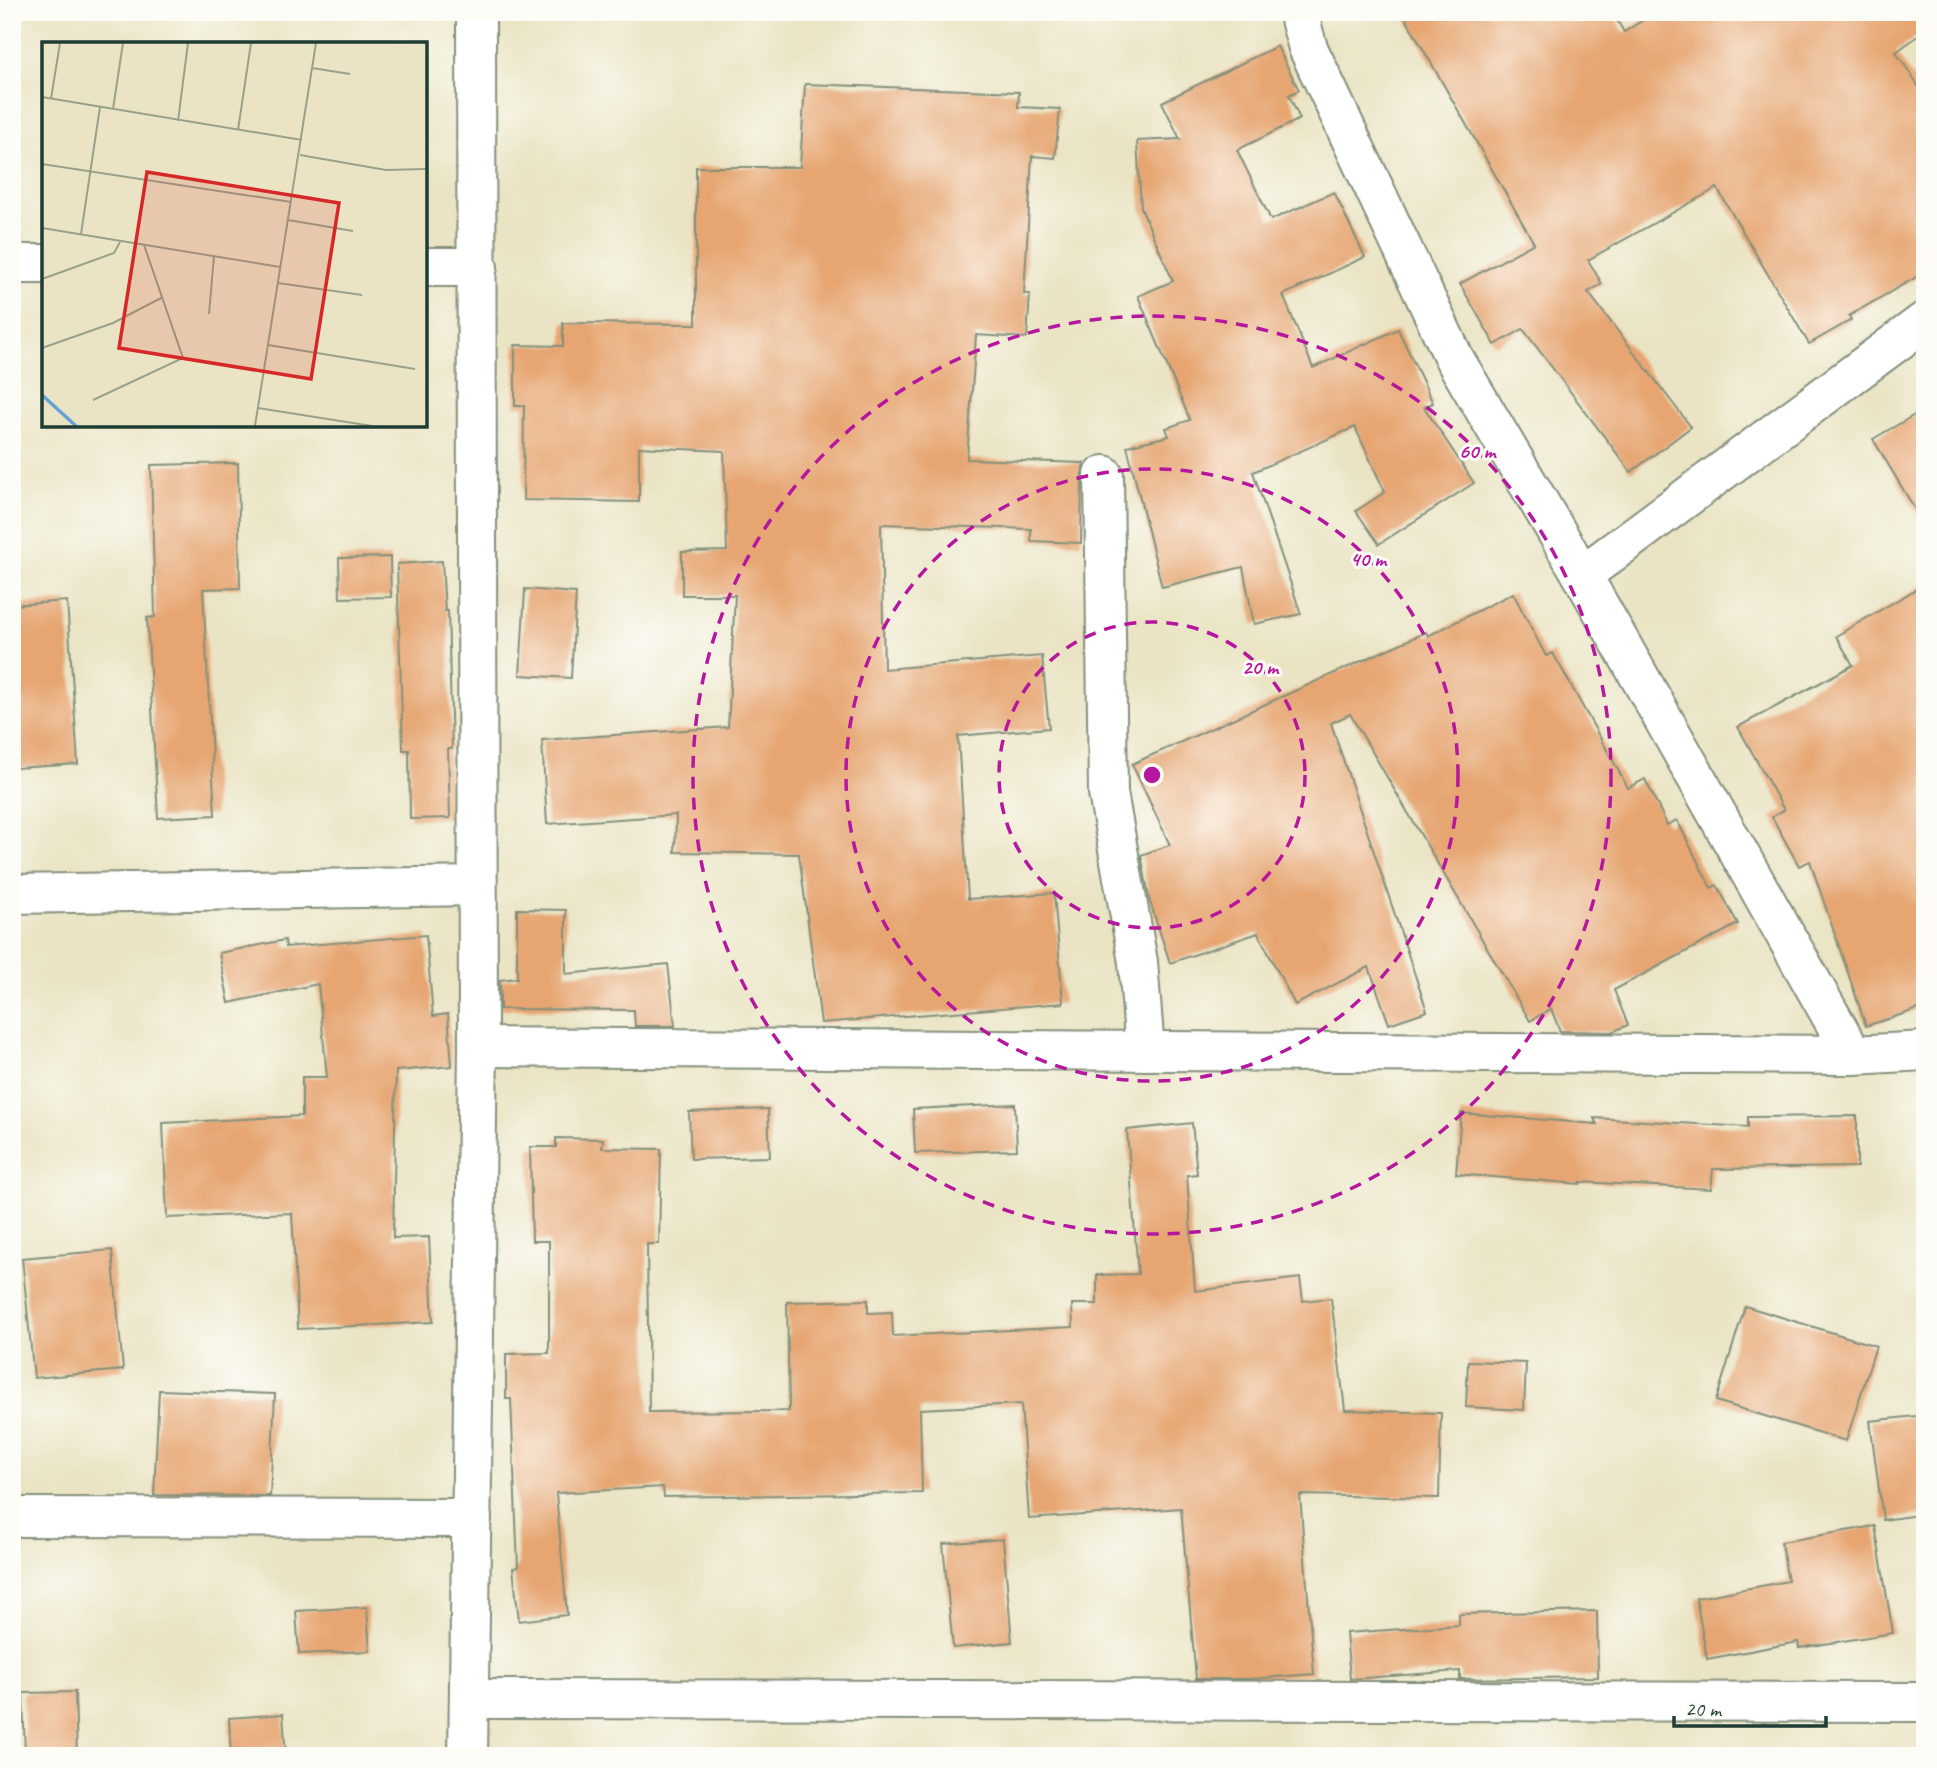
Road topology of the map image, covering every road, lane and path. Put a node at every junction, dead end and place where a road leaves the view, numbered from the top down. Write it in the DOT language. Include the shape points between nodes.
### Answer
graph roads {
  1 [pos="476,12"];
  2 [pos="1297,12"];
  3 [pos="12,264"];
  4 [pos="42,264"];
  5 [pos="427,267"];
  6 [pos="478,267"];
  7 [pos="1925,321"];
  8 [pos="1104,475"];
  9 [pos="1582,575"];
  10 [pos="477,887"];
  11 [pos="12,894"];
  12 [pos="478,1047"];
  13 [pos="1145,1051"];
  14 [pos="1925,1051"];
  15 [pos="1853,1055"];
  16 [pos="12,1517"];
  17 [pos="472,1518"];
  18 [pos="470,1699"];
  19 [pos="1925,1702"];
  20 [pos="468,1756"];
  1 -- 6 [label="street"];
  2 -- 9 [label="street" via="1308,48 1454,358"];
  3 -- 4 [label="street"];
  5 -- 6 [label="street"];
  6 -- 10 [label="street"];
  7 -- 9 [label="street"];
  8 -- 13 [label="street" via="1108,793 1138,962"];
  9 -- 15 [label="street"];
  10 -- 11 [label="street"];
  10 -- 12 [label="street"];
  12 -- 13 [label="street"];
  12 -- 17 [label="street"];
  13 -- 15 [label="street"];
  14 -- 15 [label="street"];
  16 -- 17 [label="street"];
  17 -- 18 [label="street"];
  18 -- 19 [label="street"];
  18 -- 20 [label="street"];
}
